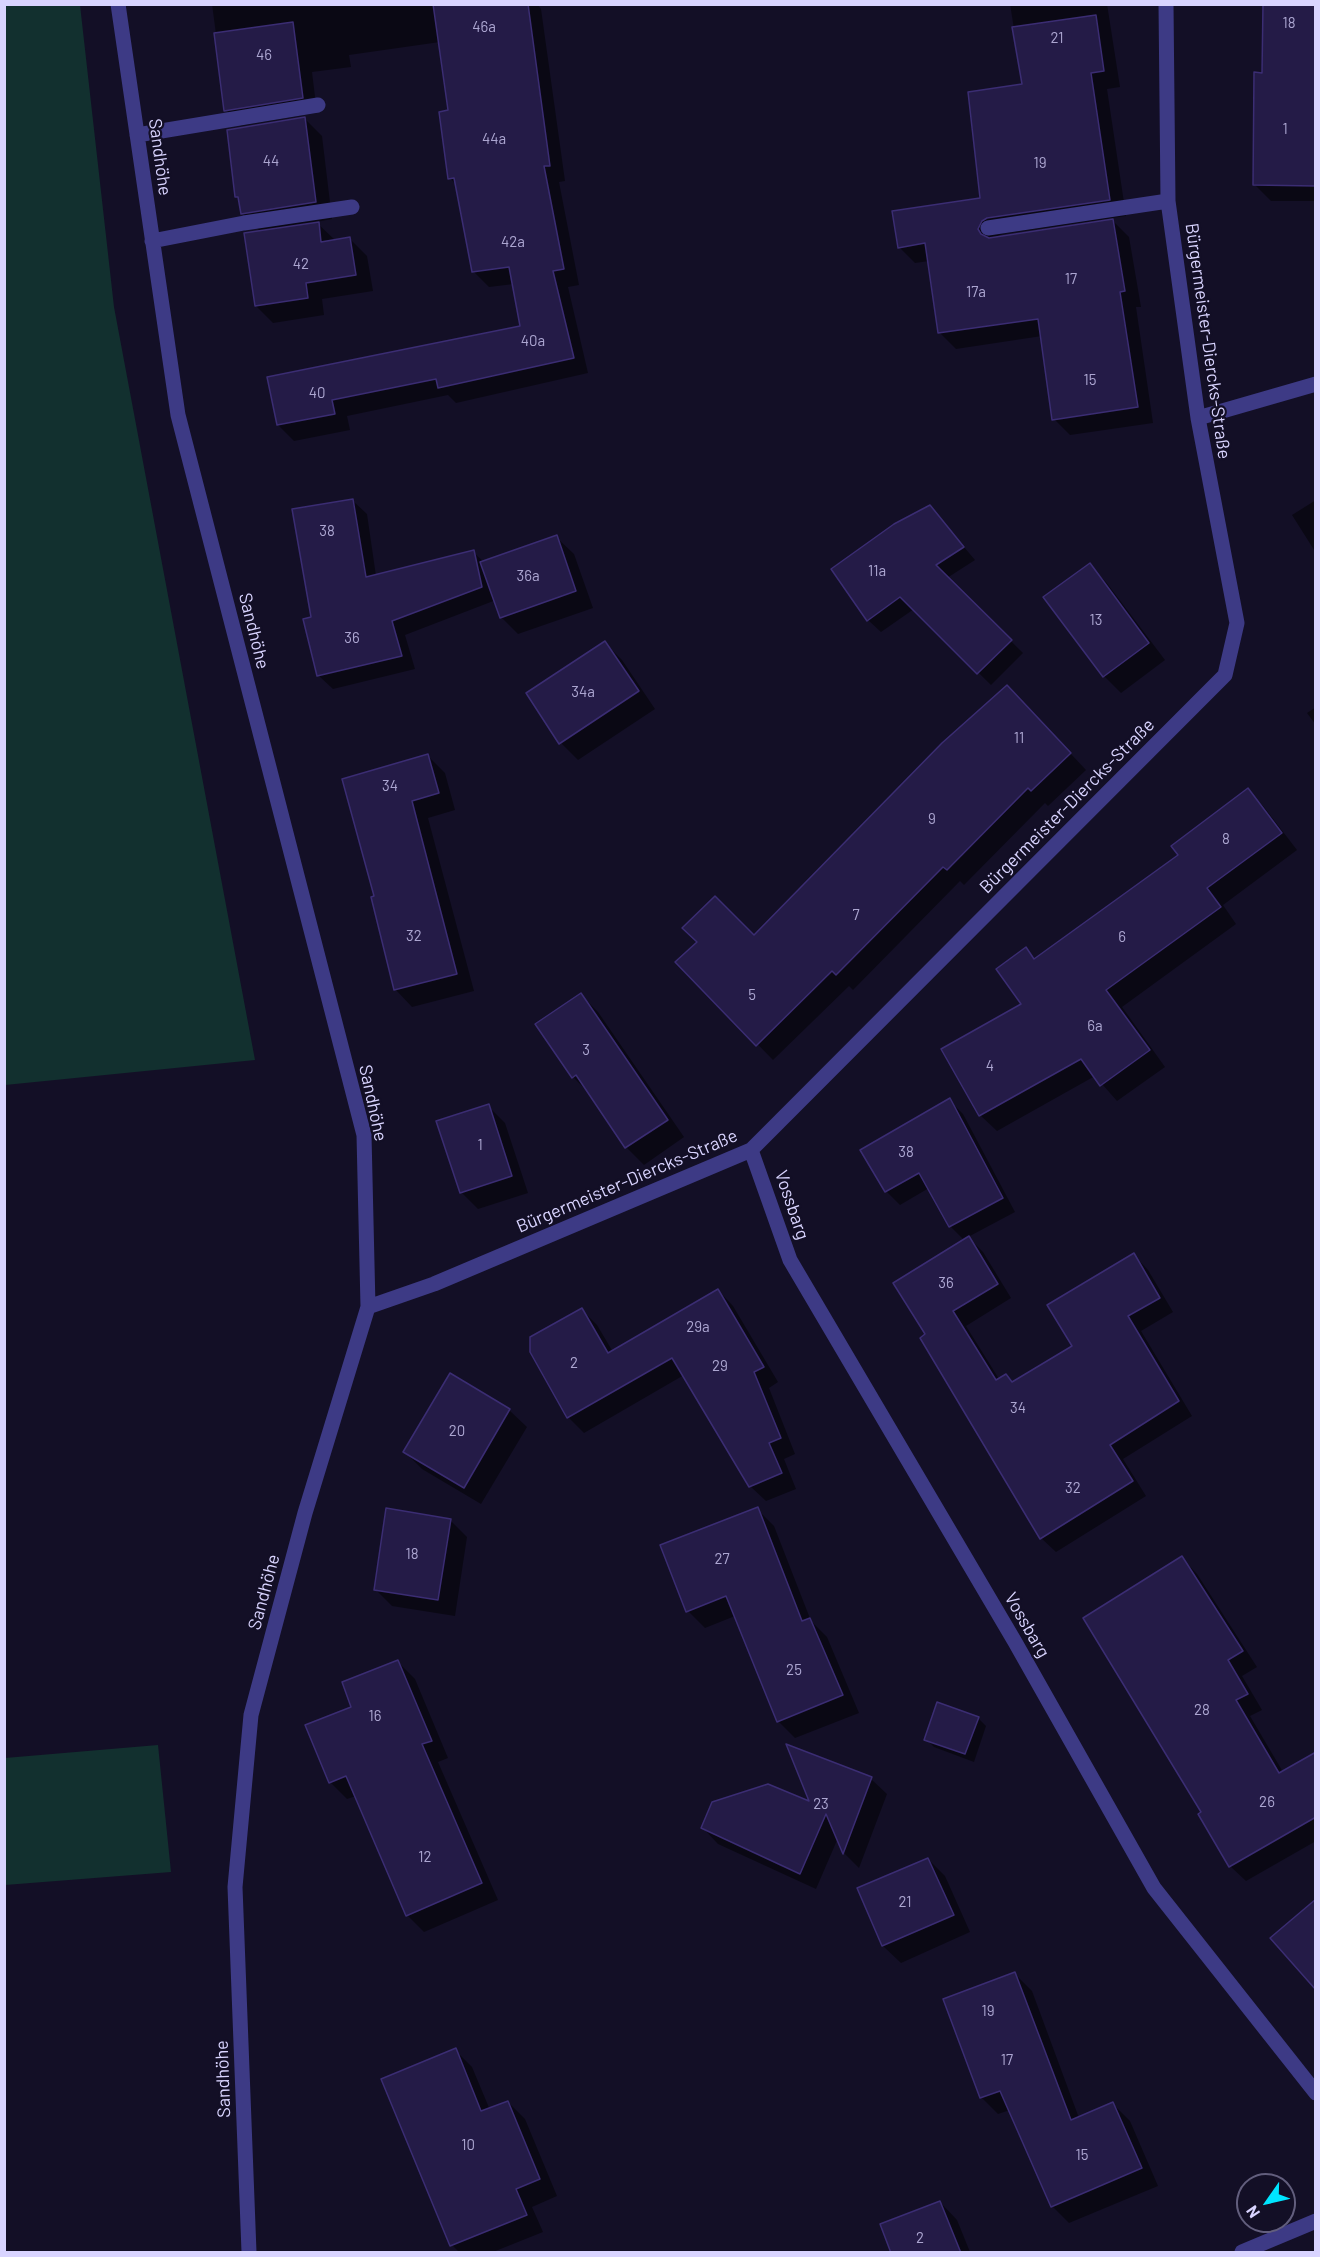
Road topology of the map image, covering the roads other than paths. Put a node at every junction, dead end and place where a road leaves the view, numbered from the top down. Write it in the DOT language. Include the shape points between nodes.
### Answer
graph roads {
  1 [pos="118,4"];
  2 [pos="1166,4"];
  3 [pos="318,105"];
  4 [pos="137,135"];
  5 [pos="1168,201"];
  6 [pos="352,207"];
  7 [pos="987,228"];
  8 [pos="152,241"];
  9 [pos="1316,384"];
  10 [pos="1198,418"];
  11 [pos="751,1150"];
  12 [pos="368,1307"];
  13 [pos="1316,2093"];
  14 [pos="1316,2222"];
  15 [pos="249,2253"];
  16 [pos="1242,2253"];
  1 -- 4 [label="street, Sandhöhe"];
  2 -- 5 [label="street, Bürgermeister-Diercks-Straße"];
  3 -- 4 [label="street"];
  4 -- 8 [label="street, Sandhöhe"];
  5 -- 7 [label="street"];
  5 -- 10 [label="street, Bürgermeister-Diercks-Straße"];
  6 -- 8 [label="street"];
  8 -- 12 [label="street, Sandhöhe" via="178,415 364,1135"];
  9 -- 10 [label="street"];
  10 -- 11 [label="street, Bürgermeister-Diercks-Straße" via="1237,623 1225,675"];
  11 -- 12 [label="street, Bürgermeister-Diercks-Straße" via="434,1284"];
  11 -- 13 [label="street, Vossbarg" via="790,1260 1155,1888"];
  12 -- 15 [label="street, Sandhöhe" via="305,1513 251,1715 235,1887"];
  14 -- 16 [label="street"];
}
